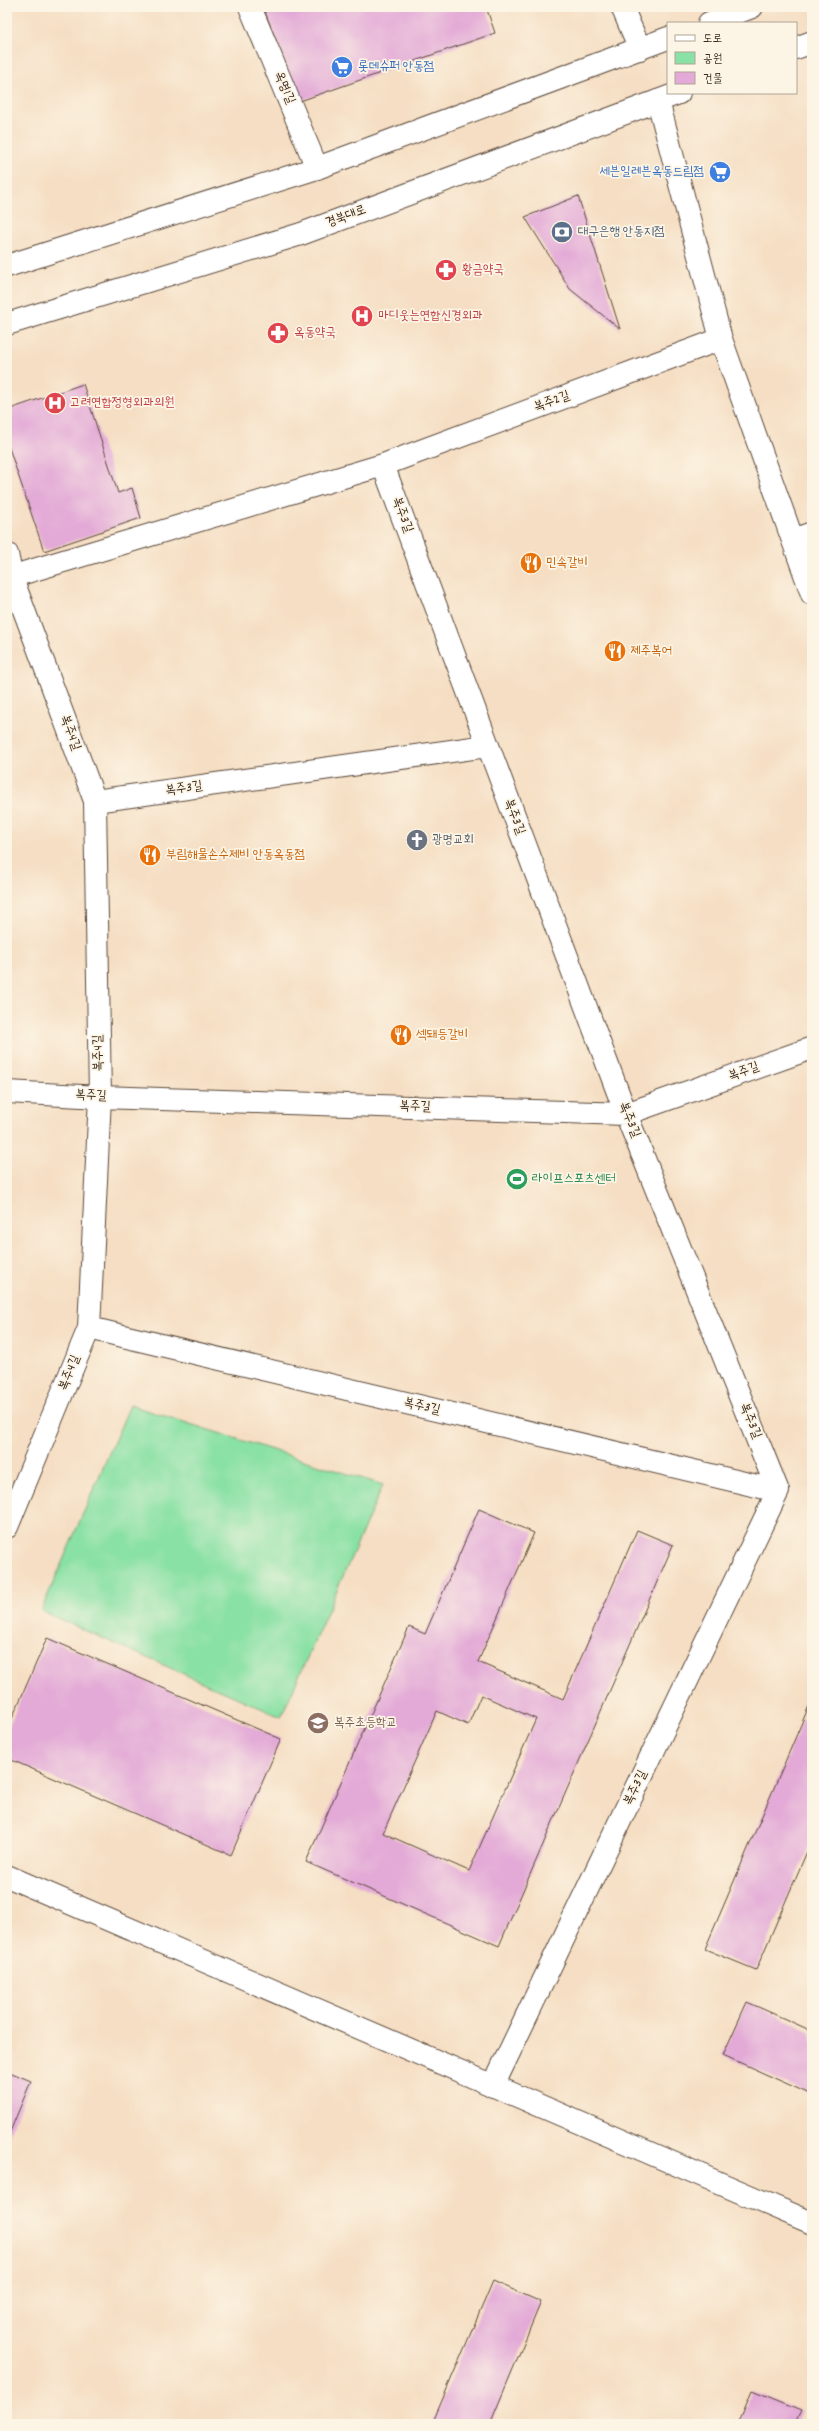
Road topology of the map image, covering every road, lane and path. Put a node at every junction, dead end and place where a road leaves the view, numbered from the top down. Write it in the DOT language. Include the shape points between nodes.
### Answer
graph roads {
  1 [pos="250,7"];
  2 [pos="622,7"];
  3 [pos="752,7"];
  4 [pos="712,22"];
  5 [pos="667,38"];
  6 [pos="812,42"];
  7 [pos="797,48"];
  8 [pos="640,49"];
  9 [pos="676,94"];
  10 [pos="658,101"];
  11 [pos="317,168"];
  12 [pos="7,266"];
  13 [pos="7,324"];
  14 [pos="721,339"];
  15 [pos="383,465"];
  16 [pos="802,537"];
  17 [pos="7,554"];
  18 [pos="9,578"];
  19 [pos="812,594"];
  20 [pos="487,746"];
  21 [pos="95,802"];
  22 [pos="812,1048"];
  23 [pos="7,1092"];
  24 [pos="100,1097"];
  25 [pos="626,1114"];
  26 [pos="89,1328"];
  27 [pos="778,1491"];
  28 [pos="7,1527"];
  29 [pos="7,1876"];
  30 [pos="494,2086"];
  31 [pos="812,2223"];
  1 -- 11 [label="street, 옥명1길"];
  2 -- 8 [label="street"];
  3 -- 4 [label="street"];
  5 -- 8 [label="street"];
  6 -- 7 [label="street"];
  8 -- 11 [label="street"];
  9 -- 10 [label="street, 경북대로"];
  10 -- 13 [label="street, 경북대로" via="302,234"];
  10 -- 14 [label="street"];
  11 -- 12 [label="street"];
  14 -- 15 [label="street, 복주2길"];
  14 -- 16 [label="street"];
  15 -- 18 [label="street, 복주2길"];
  15 -- 20 [label="street, 복주3길"];
  16 -- 19 [label="street"];
  17 -- 18 [label="street, 복주4길"];
  18 -- 21 [label="street, 복주4길"];
  20 -- 21 [label="street, 복주3길"];
  20 -- 25 [label="street, 복주3길"];
  21 -- 24 [label="street, 복주4길"];
  22 -- 25 [label="street, 복주길"];
  23 -- 24 [label="street, 복주길"];
  24 -- 25 [label="street, 복주길"];
  24 -- 26 [label="street, 복주4길"];
  25 -- 27 [label="street, 복주3길"];
  26 -- 27 [label="street, 복주3길"];
  26 -- 28 [label="street, 복주4길"];
  27 -- 30 [label="street, 복주3길"];
  29 -- 30 [label="street"];
  30 -- 31 [label="street"];
}
